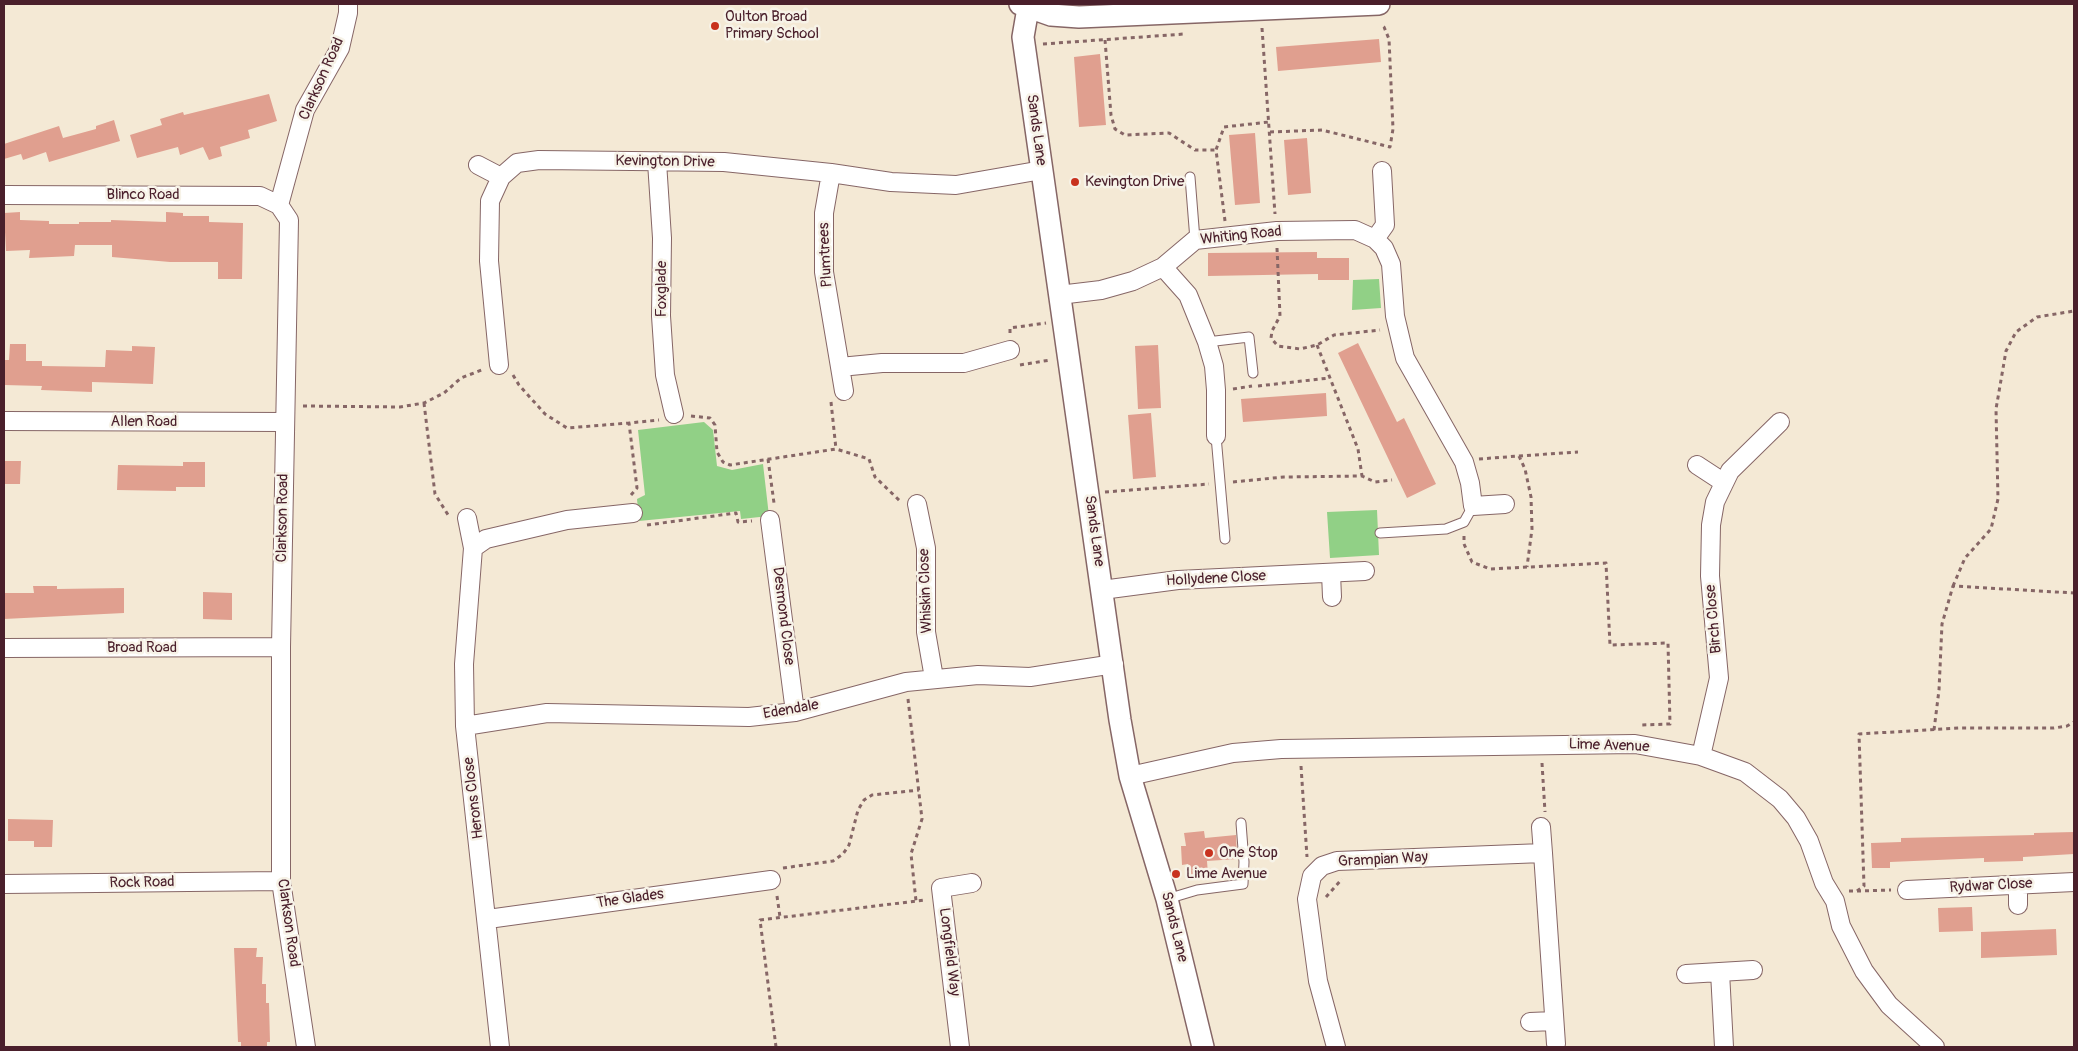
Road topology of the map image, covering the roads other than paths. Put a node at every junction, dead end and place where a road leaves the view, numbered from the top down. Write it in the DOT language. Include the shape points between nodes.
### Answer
graph roads {
  1 [pos="348,4"];
  2 [pos="1024,6"];
  3 [pos="1377,12"];
  4 [pos="657,162"];
  5 [pos="478,165"];
  6 [pos="1042,170"];
  7 [pos="1382,171"];
  8 [pos="830,173"];
  9 [pos="501,177"];
  10 [pos="1190,177"];
  11 [pos="4,195"];
  12 [pos="279,205"];
  13 [pos="1375,239"];
  14 [pos="1195,240"];
  15 [pos="1164,267"];
  16 [pos="1059,294"];
  17 [pos="1207,342"];
  18 [pos="1010,350"];
  19 [pos="499,365"];
  20 [pos="840,367"];
  21 [pos="1253,373"];
  22 [pos="844,392"];
  23 [pos="285,414"];
  24 [pos="674,414"];
  25 [pos="4,421"];
  26 [pos="1780,422"];
  27 [pos="1216,436"];
  28 [pos="1697,465"];
  29 [pos="1723,482"];
  30 [pos="917,504"];
  31 [pos="1505,504"];
  32 [pos="1472,506"];
  33 [pos="633,513"];
  34 [pos="467,518"];
  35 [pos="770,520"];
  36 [pos="1380,533"];
  37 [pos="1225,539"];
  38 [pos="473,548"];
  39 [pos="1365,571"];
  40 [pos="1331,573"];
  41 [pos="1102,590"];
  42 [pos="1332,597"];
  43 [pos="281,647"];
  44 [pos="4,648"];
  45 [pos="1114,664"];
  46 [pos="934,678"];
  47 [pos="795,712"];
  48 [pos="465,726"];
  49 [pos="1701,756"];
  50 [pos="1130,776"];
  51 [pos="1242,823"];
  52 [pos="1541,827"];
  53 [pos="1543,853"];
  54 [pos="772,880"];
  55 [pos="281,881"];
  56 [pos="2074,882"];
  57 [pos="972,883"];
  58 [pos="4,884"];
  59 [pos="2018,885"];
  60 [pos="1907,890"];
  61 [pos="1167,899"];
  62 [pos="2018,905"];
  63 [pos="488,919"];
  64 [pos="1753,970"];
  65 [pos="1720,972"];
  66 [pos="1686,974"];
  67 [pos="1554,1021"];
  68 [pos="1530,1022"];
  69 [pos="1556,1044"];
  70 [pos="306,1047"];
  71 [pos="500,1047"];
  72 [pos="960,1047"];
  73 [pos="1202,1047"];
  74 [pos="1336,1047"];
  75 [pos="1724,1047"];
  76 [pos="1935,1047"];
  1 -- 12 [label="street, Clarkson Road" via="340,48 305,110"];
  2 -- 3 [label="street" via="1050,15 1079,16"];
  2 -- 6 [label="street, Sands Lane" via="1023,37"];
  4 -- 8 [label="street, Kevington Drive" via="724,162"];
  4 -- 9 [label="street, Kevington Drive" via="539,160 517,163"];
  4 -- 24 [label="street, Foxglade" via="665,376"];
  5 -- 9 [label="street"];
  6 -- 8 [label="street, Kevington Drive" via="956,185 891,182"];
  6 -- 16 [label="street, Sands Lane"];
  7 -- 13 [label="street" via="1386,225"];
  8 -- 20 [label="street, Plumtrees" via="824,213 824,272"];
  9 -- 19 [label="street, Kevington Drive" via="490,201 489,261"];
  10 -- 14 [label="lane"];
  11 -- 12 [label="street, Blinco Road" via="260,196"];
  12 -- 23 [label="street, Clarkson Road" via="288,220"];
  13 -- 14 [label="street, Whiting Road" via="1355,230 1277,231"];
  13 -- 32 [label="street" via="1384,248 1391,264 1398,329 1405,358 1464,462"];
  14 -- 15 [label="street, Whiting Road"];
  15 -- 16 [label="street, Whiting Road" via="1133,281 1101,290"];
  15 -- 17 [label="street" via="1188,296"];
  16 -- 41 [label="street, Sands Lane"];
  17 -- 21 [label="lane" via="1249,337"];
  17 -- 27 [label="street" via="1214,366"];
  18 -- 20 [label="street" via="964,363 882,363"];
  20 -- 22 [label="street, Plumtrees"];
  23 -- 25 [label="street, Allen Road"];
  23 -- 43 [label="street, Clarkson Road"];
  26 -- 29 [label="street, Birch Close" via="1730,471"];
  27 -- 37 [label="lane"];
  28 -- 29 [label="street"];
  29 -- 49 [label="street, Birch Close" via="1710,525 1710,576 1719,678"];
  30 -- 46 [label="street, Whiskin Close" via="926,548 926,632"];
  31 -- 32 [label="street"];
  32 -- 36 [label="lane" via="1464,522 1446,529"];
  33 -- 38 [label="street" via="567,520 486,539"];
  34 -- 38 [label="street, Herons Close"];
  35 -- 47 [label="street, Desmond Close"];
  38 -- 48 [label="street, Herons Close" via="464,664"];
  39 -- 40 [label="street, Hollydene Close"];
  40 -- 41 [label="street, Hollydene Close" via="1178,580"];
  40 -- 42 [label="street"];
  41 -- 45 [label="street, Sands Lane"];
  43 -- 44 [label="street, Broad Road"];
  43 -- 55 [label="street, Clarkson Road"];
  45 -- 46 [label="street, Edendale" via="1030,677 978,675"];
  45 -- 50 [label="street, Sands Lane"];
  46 -- 47 [label="street, Edendale" via="906,682"];
  47 -- 48 [label="street, Edendale" via="749,717 547,713"];
  48 -- 63 [label="street, Herons Close"];
  49 -- 50 [label="street, Lime Avenue" via="1635,744 1300,748 1233,753"];
  49 -- 76 [label="street, Lime Avenue" via="1745,772 1780,799 1791,812 1809,841 1824,883 1835,901 1841,926 1864,971 1889,1005"];
  50 -- 61 [label="street, Sands Lane"];
  51 -- 61 [label="lane" via="1243,884 1197,890"];
  52 -- 53 [label="street"];
  53 -- 67 [label="street"];
  53 -- 74 [label="street, Grampian Way" via="1337,861 1322,866 1312,876 1307,899 1318,981"];
  54 -- 63 [label="street, The Glades"];
  55 -- 58 [label="street, Rock Road"];
  55 -- 70 [label="street, Clarkson Road"];
  56 -- 59 [label="street, Rydwar Close"];
  57 -- 72 [label="street, Longfield Way" via="941,888"];
  59 -- 60 [label="street, Rydwar Close"];
  59 -- 62 [label="street"];
  61 -- 73 [label="street, Sands Lane"];
  63 -- 71 [label="street, Herons Close"];
  64 -- 65 [label="street"];
  65 -- 66 [label="street"];
  65 -- 75 [label="street"];
  67 -- 68 [label="street"];
  67 -- 69 [label="street"];
}
